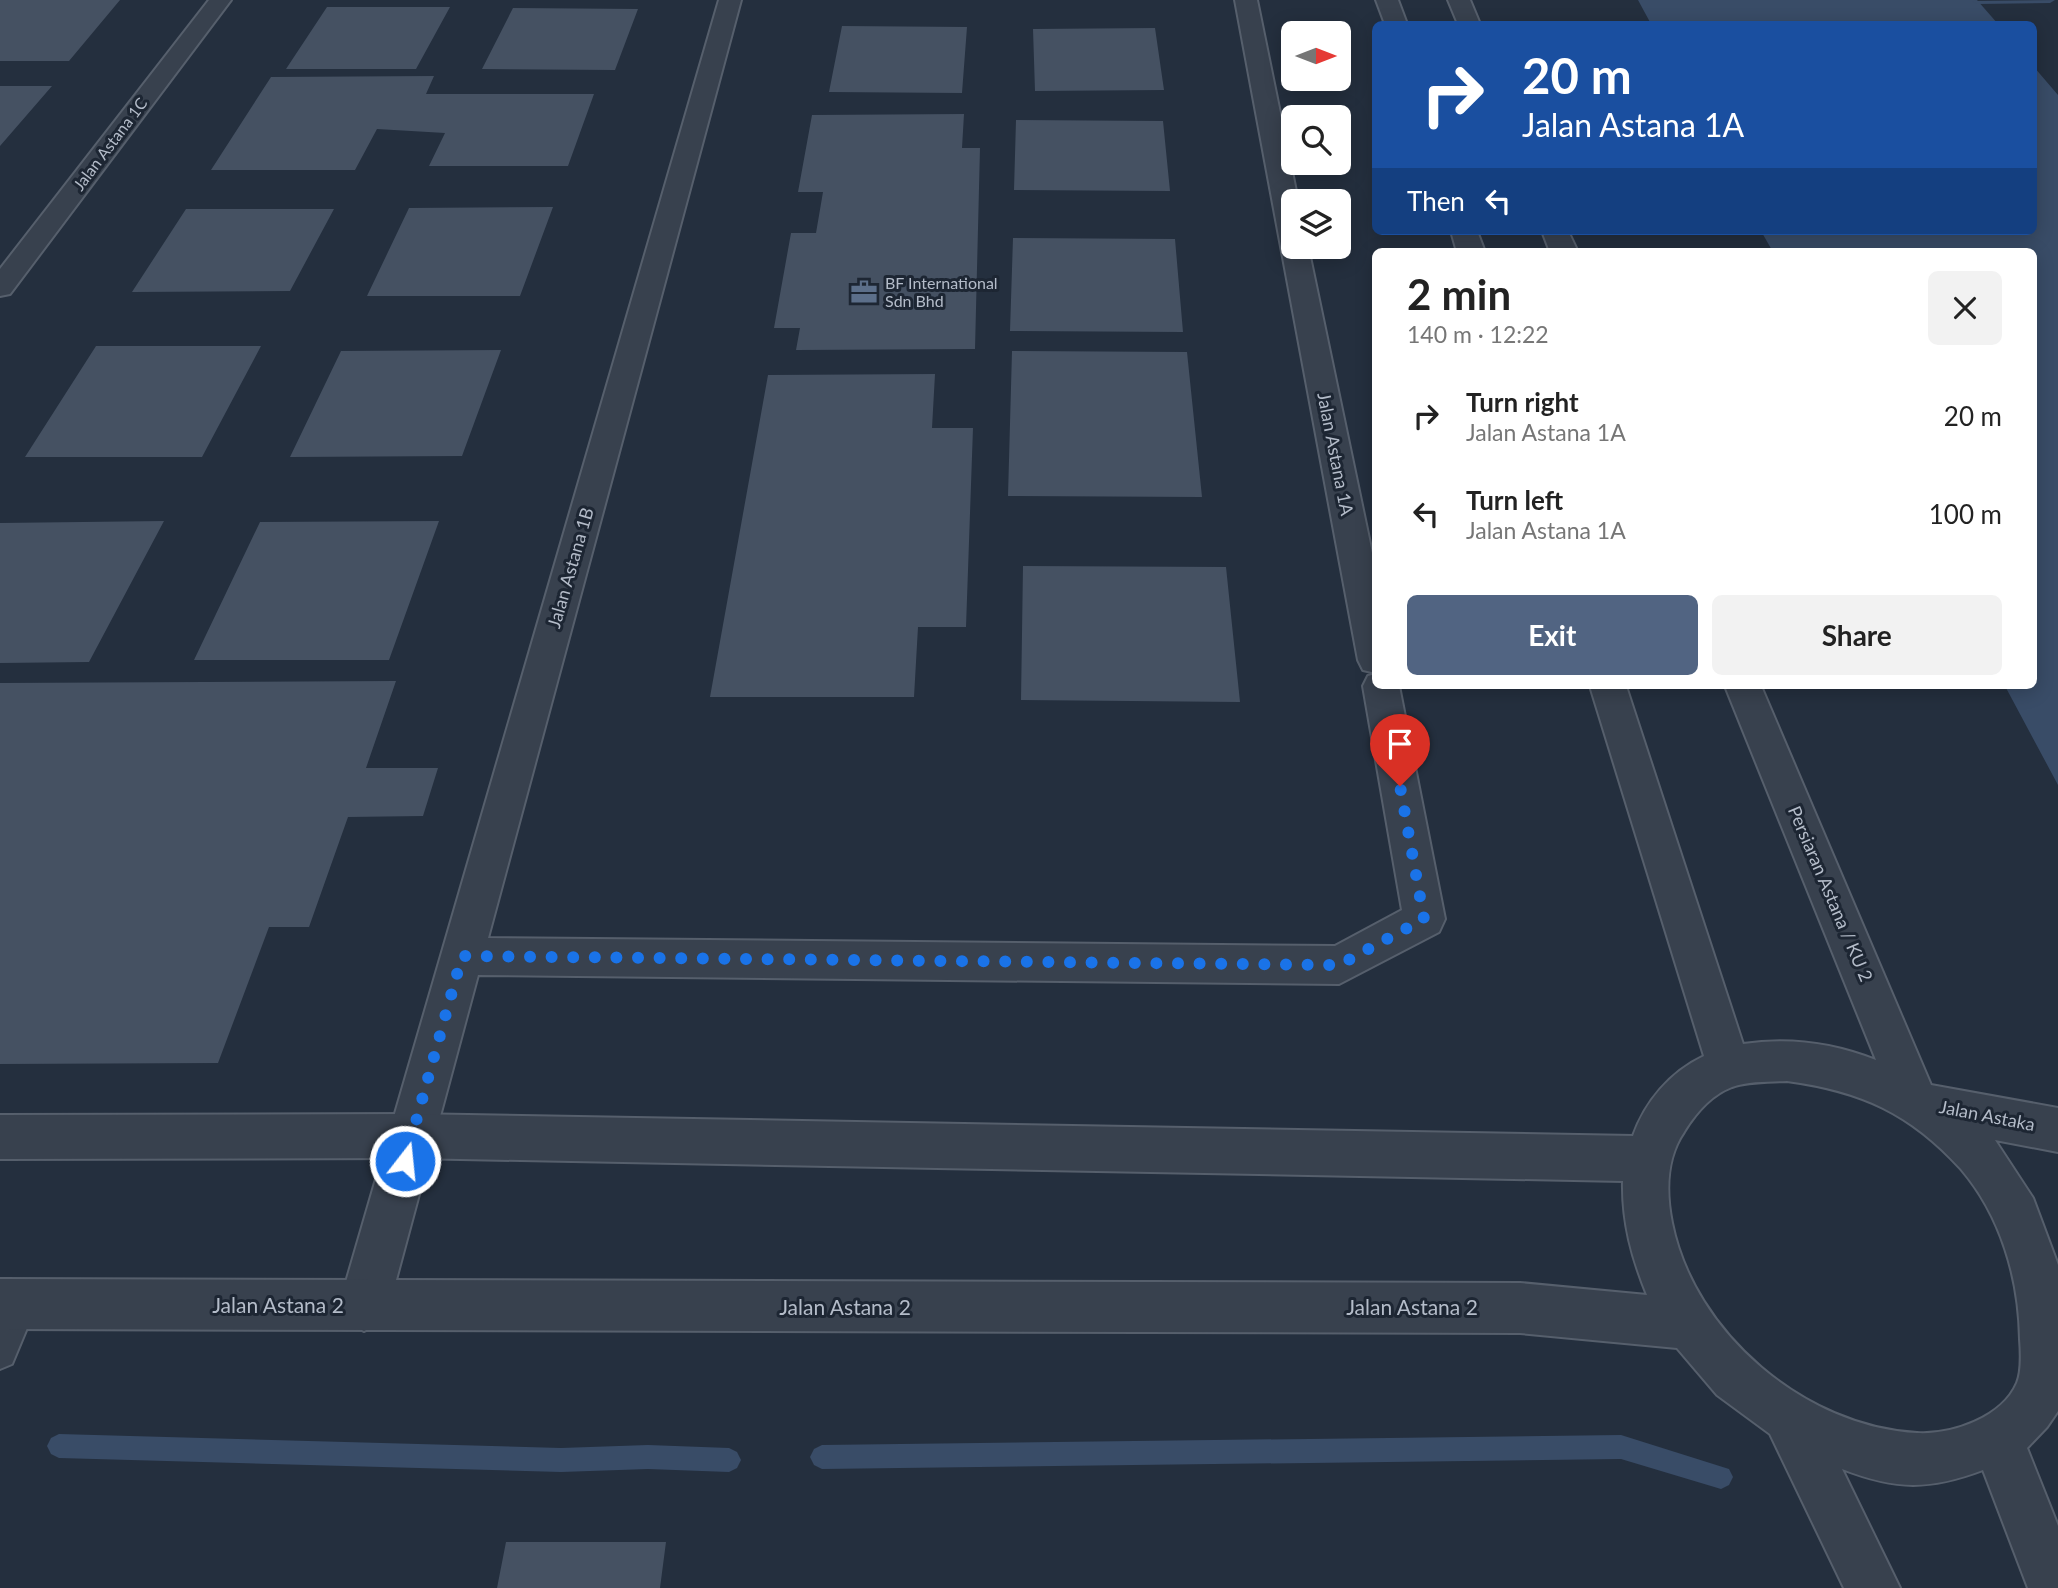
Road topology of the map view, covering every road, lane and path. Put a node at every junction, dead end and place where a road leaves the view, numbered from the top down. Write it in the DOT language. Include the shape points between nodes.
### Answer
graph roads {
  1 [pos="220,0"];
  2 [pos="730,0"];
  3 [pos="1246,0"];
  4 [pos="1387,0"];
  5 [pos="1459,0"];
  6 [pos="1395,21"];
  7 [pos="1468,21"];
  8 [pos="1283,189"];
  9 [pos="1296,259"];
  10 [pos="0,288"];
  11 [pos="1372,640"];
  12 [pos="1382,689"];
  13 [pos="1609,689"];
  14 [pos="1744,689"];
  15 [pos="462,956"];
  16 [pos="1729,1067"];
  17 [pos="1916,1103"];
  18 [pos="2058,1130"];
  19 [pos="411,1136"];
  20 [pos="0,1137"];
  21 [pos="1646,1159"];
  22 [pos="10,1304"];
  23 [pos="364,1306"];
  24 [pos="1689,1324"];
  25 [pos="2058,1325"];
  26 [pos="0,1352"];
  27 [pos="1788,1418"];
  28 [pos="1998,1440"];
  29 [pos="1873,1588"];
  30 [pos="2056,1588"];
  1 -- 10 [label="street, Jalan Astana 1C"];
  2 -- 15 [label="street, Jalan Astana 1B"];
  3 -- 8 [label="street"];
  4 -- 6 [label="street"];
  5 -- 7 [label="street"];
  9 -- 11 [label="street, Jalan Astana 1A"];
  12 -- 15 [label="street" via="1424,919 1339,965"];
  13 -- 16 [label="street"];
  14 -- 17 [label="street, Persiaran Astana / KU 2"];
  15 -- 19 [label="street, Jalan Astana 1B"];
  16 -- 17 [label="street" via="1787,1060 1851,1071"];
  16 -- 21 [label="street" via="1691,1088 1662,1118"];
  17 -- 18 [label="street, Jalan Astaka"];
  17 -- 25 [label="street" via="1990,1166 2025,1216 2049,1271"];
  19 -- 20 [label="street"];
  19 -- 21 [label="street"];
  19 -- 23 [label="street, Jalan Astana 1B"];
  21 -- 24 [label="street" via="1645,1212 1659,1267"];
  22 -- 23 [label="street, Jalan Astana 2"];
  22 -- 26 [label="lane"];
  23 -- 24 [label="street, Jalan Astana 2" via="1520,1308"];
  24 -- 27 [label="street" via="1733,1375"];
  25 -- 28 [label="street" via="2051,1371 2031,1411"];
  27 -- 28 [label="street" via="1863,1451 1936,1459"];
  27 -- 29 [label="street"];
  28 -- 30 [label="street"];
}
